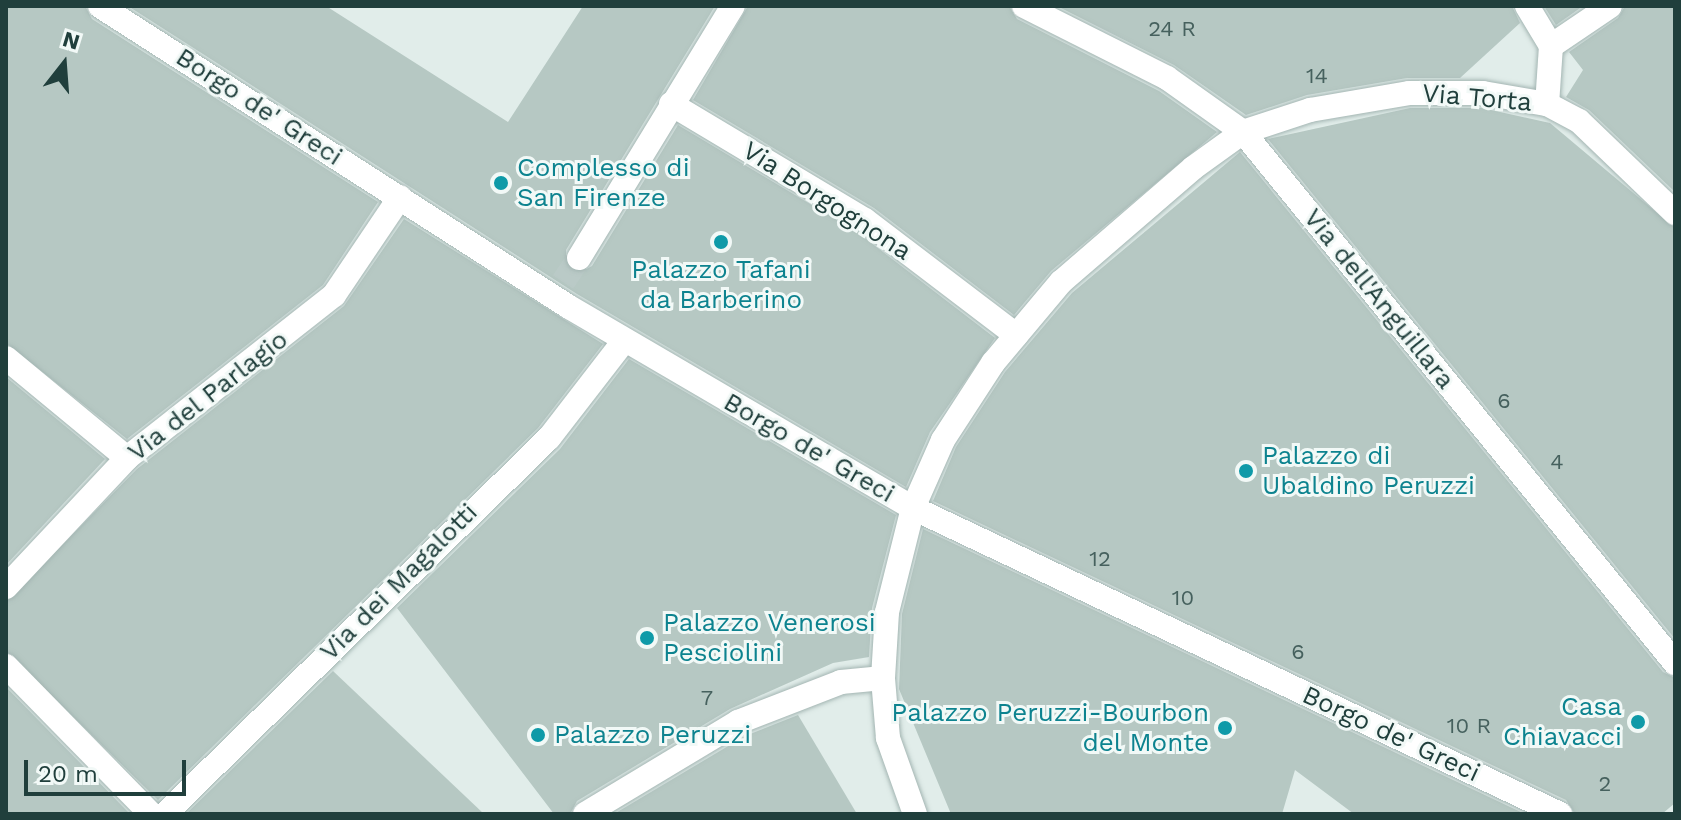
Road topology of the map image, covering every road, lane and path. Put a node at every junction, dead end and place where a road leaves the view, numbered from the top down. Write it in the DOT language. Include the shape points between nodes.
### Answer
graph roads {
  1 [pos="100,6"];
  2 [pos="733,6"];
  3 [pos="1024,6"];
  4 [pos="1527,6"];
  5 [pos="1610,6"];
  6 [pos="1551,46"];
  7 [pos="671,104"];
  8 [pos="1547,104"];
  9 [pos="1243,132"];
  10 [pos="400,197"];
  11 [pos="1675,213"];
  12 [pos="579,258"];
  13 [pos="1016,335"];
  14 [pos="624,341"];
  15 [pos="6,358"];
  16 [pos="127,458"];
  17 [pos="913,508"];
  18 [pos="6,587"];
  19 [pos="1675,663"];
  20 [pos="6,666"];
  21 [pos="883,678"];
  22 [pos="913,813"];
  23 [pos="151,814"];
  24 [pos="165,814"];
  25 [pos="585,814"];
  26 [pos="1560,814"];
  1 -- 10 [label="street, Borgo de' Greci"];
  2 -- 7 [label="street"];
  3 -- 9 [label="street, Via dell'Anguillara" via="1167,78"];
  4 -- 6 [label="street"];
  5 -- 6 [label="street"];
  6 -- 8 [label="street"];
  7 -- 12 [label="street"];
  7 -- 13 [label="street, Via Borgognona" via="865,220"];
  8 -- 9 [label="street, Via Torta" via="1450,90 1409,93 1310,110"];
  8 -- 11 [label="street, Via Torta" via="1607,142"];
  9 -- 13 [label="street" via="1111,236"];
  9 -- 19 [label="street, Via dell'Anguillara"];
  10 -- 14 [label="street, Borgo de' Greci" via="558,289"];
  10 -- 16 [label="street, Via del Parlagio" via="334,295"];
  13 -- 17 [label="street" via="943,440"];
  14 -- 17 [label="street, Borgo de' Greci"];
  14 -- 24 [label="street, Via dei Magalotti" via="549,438"];
  15 -- 16 [label="street"];
  16 -- 18 [label="street, Via del Parlagio"];
  17 -- 21 [label="street" via="887,612"];
  17 -- 26 [label="street, Borgo de' Greci"];
  20 -- 23 [label="street"];
  21 -- 22 [label="street" via="888,738"];
  21 -- 25 [label="street" via="841,682 738,722"];
}
